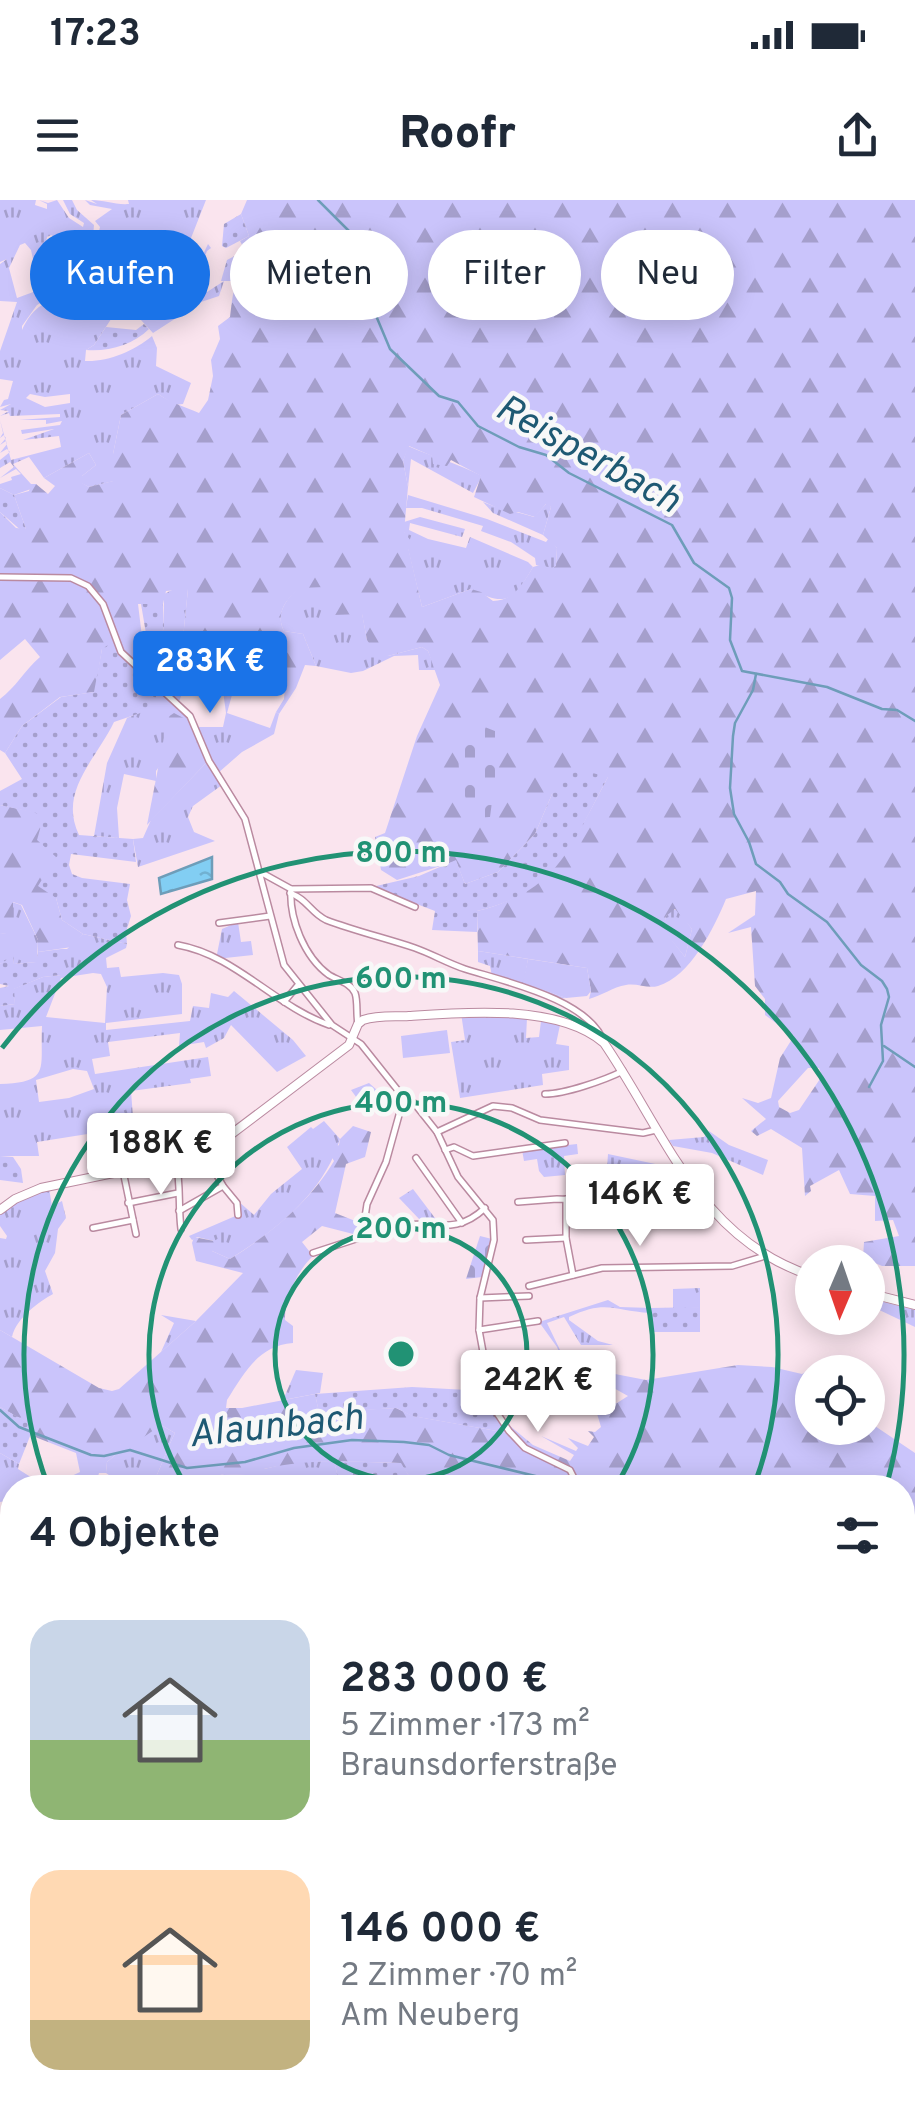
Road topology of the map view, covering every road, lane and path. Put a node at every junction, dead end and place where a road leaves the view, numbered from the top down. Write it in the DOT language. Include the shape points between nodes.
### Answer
graph roads {
  1 [pos="0,577"];
  2 [pos="262,874"];
  3 [pos="291,891"];
  4 [pos="415,907"];
  5 [pos="270,916"];
  6 [pos="219,924"];
  7 [pos="178,945"];
  8 [pos="298,984"];
  9 [pos="284,1003"];
  10 [pos="358,1024"];
  11 [pos="332,1025"];
  12 [pos="352,1039"];
  13 [pos="604,1043"];
  14 [pos="623,1070"];
  15 [pos="545,1094"];
  16 [pos="404,1097"];
  17 [pos="658,1128"];
  18 [pos="436,1132"];
  19 [pos="566,1144"];
  20 [pos="445,1150"];
  21 [pos="205,1154"];
  22 [pos="416,1158"];
  23 [pos="176,1161"];
  24 [pos="122,1170"];
  25 [pos="223,1186"];
  26 [pos="178,1193"];
  27 [pos="566,1199"];
  28 [pos="702,1201"];
  29 [pos="518,1202"];
  30 [pos="128,1203"];
  31 [pos="484,1208"];
  32 [pos="0,1210"];
  33 [pos="179,1212"];
  34 [pos="238,1215"];
  35 [pos="133,1220"];
  36 [pos="462,1223"];
  37 [pos="93,1228"];
  38 [pos="181,1229"];
  39 [pos="389,1232"];
  40 [pos="136,1234"];
  41 [pos="566,1238"];
  42 [pos="526,1240"];
  43 [pos="312,1253"];
  44 [pos="764,1256"];
  45 [pos="795,1269"];
  46 [pos="573,1275"];
  47 [pos="529,1286"];
  48 [pos="529,1296"];
  49 [pos="885,1297"];
  50 [pos="480,1298"];
  51 [pos="915,1305"];
  52 [pos="538,1321"];
  53 [pos="478,1330"];
  54 [pos="572,1475"];
  1 -- 2 [label="street" via="71,578 96,594 121,652 190,716 208,761 246,819"];
  2 -- 3 [label="street"];
  2 -- 5 [label="street"];
  3 -- 4 [label="street" via="371,888"];
  3 -- 10 [label="street" via="294,921 314,958 354,991"];
  3 -- 13 [label="street" via="326,920 542,994 590,1022"];
  5 -- 6 [label="street"];
  5 -- 8 [label="street" via="284,965"];
  7 -- 9 [label="street" via="248,977"];
  8 -- 9 [label="street"];
  8 -- 11 [label="street"];
  9 -- 11 [label="street"];
  10 -- 12 [label="street"];
  10 -- 13 [label="street" via="371,1017 506,1012 577,1027"];
  11 -- 12 [label="street"];
  12 -- 16 [label="street"];
  12 -- 21 [label="street"];
  13 -- 14 [label="street"];
  14 -- 15 [label="street"];
  14 -- 17 [label="street"];
  16 -- 18 [label="street"];
  16 -- 43 [label="street" via="362,1237"];
  17 -- 18 [label="street" via="643,1133 540,1120 493,1106"];
  17 -- 28 [label="street"];
  18 -- 20 [label="street"];
  19 -- 20 [label="street" via="473,1156"];
  20 -- 31 [label="street"];
  21 -- 23 [label="street"];
  21 -- 25 [label="street"];
  22 -- 36 [label="street"];
  23 -- 24 [label="street"];
  23 -- 26 [label="street"];
  24 -- 30 [label="street"];
  24 -- 32 [label="street" via="35,1190"];
  25 -- 33 [label="street"];
  25 -- 34 [label="street" via="237,1202"];
  26 -- 30 [label="street"];
  26 -- 33 [label="street"];
  27 -- 28 [label="street"];
  27 -- 29 [label="street"];
  27 -- 41 [label="street"];
  28 -- 44 [label="street"];
  30 -- 35 [label="street"];
  31 -- 36 [label="street"];
  31 -- 50 [label="street" via="493,1220 494,1240"];
  33 -- 38 [label="street"];
  35 -- 37 [label="street"];
  35 -- 40 [label="street"];
  36 -- 39 [label="street"];
  41 -- 42 [label="street"];
  41 -- 46 [label="street"];
  44 -- 45 [label="street"];
  44 -- 46 [label="street" via="732,1266 621,1266"];
  46 -- 47 [label="street"];
  48 -- 50 [label="street"];
  49 -- 51 [label="street"];
  50 -- 53 [label="street"];
  52 -- 53 [label="street"];
  53 -- 54 [label="street" via="498,1417 526,1448"];
}
